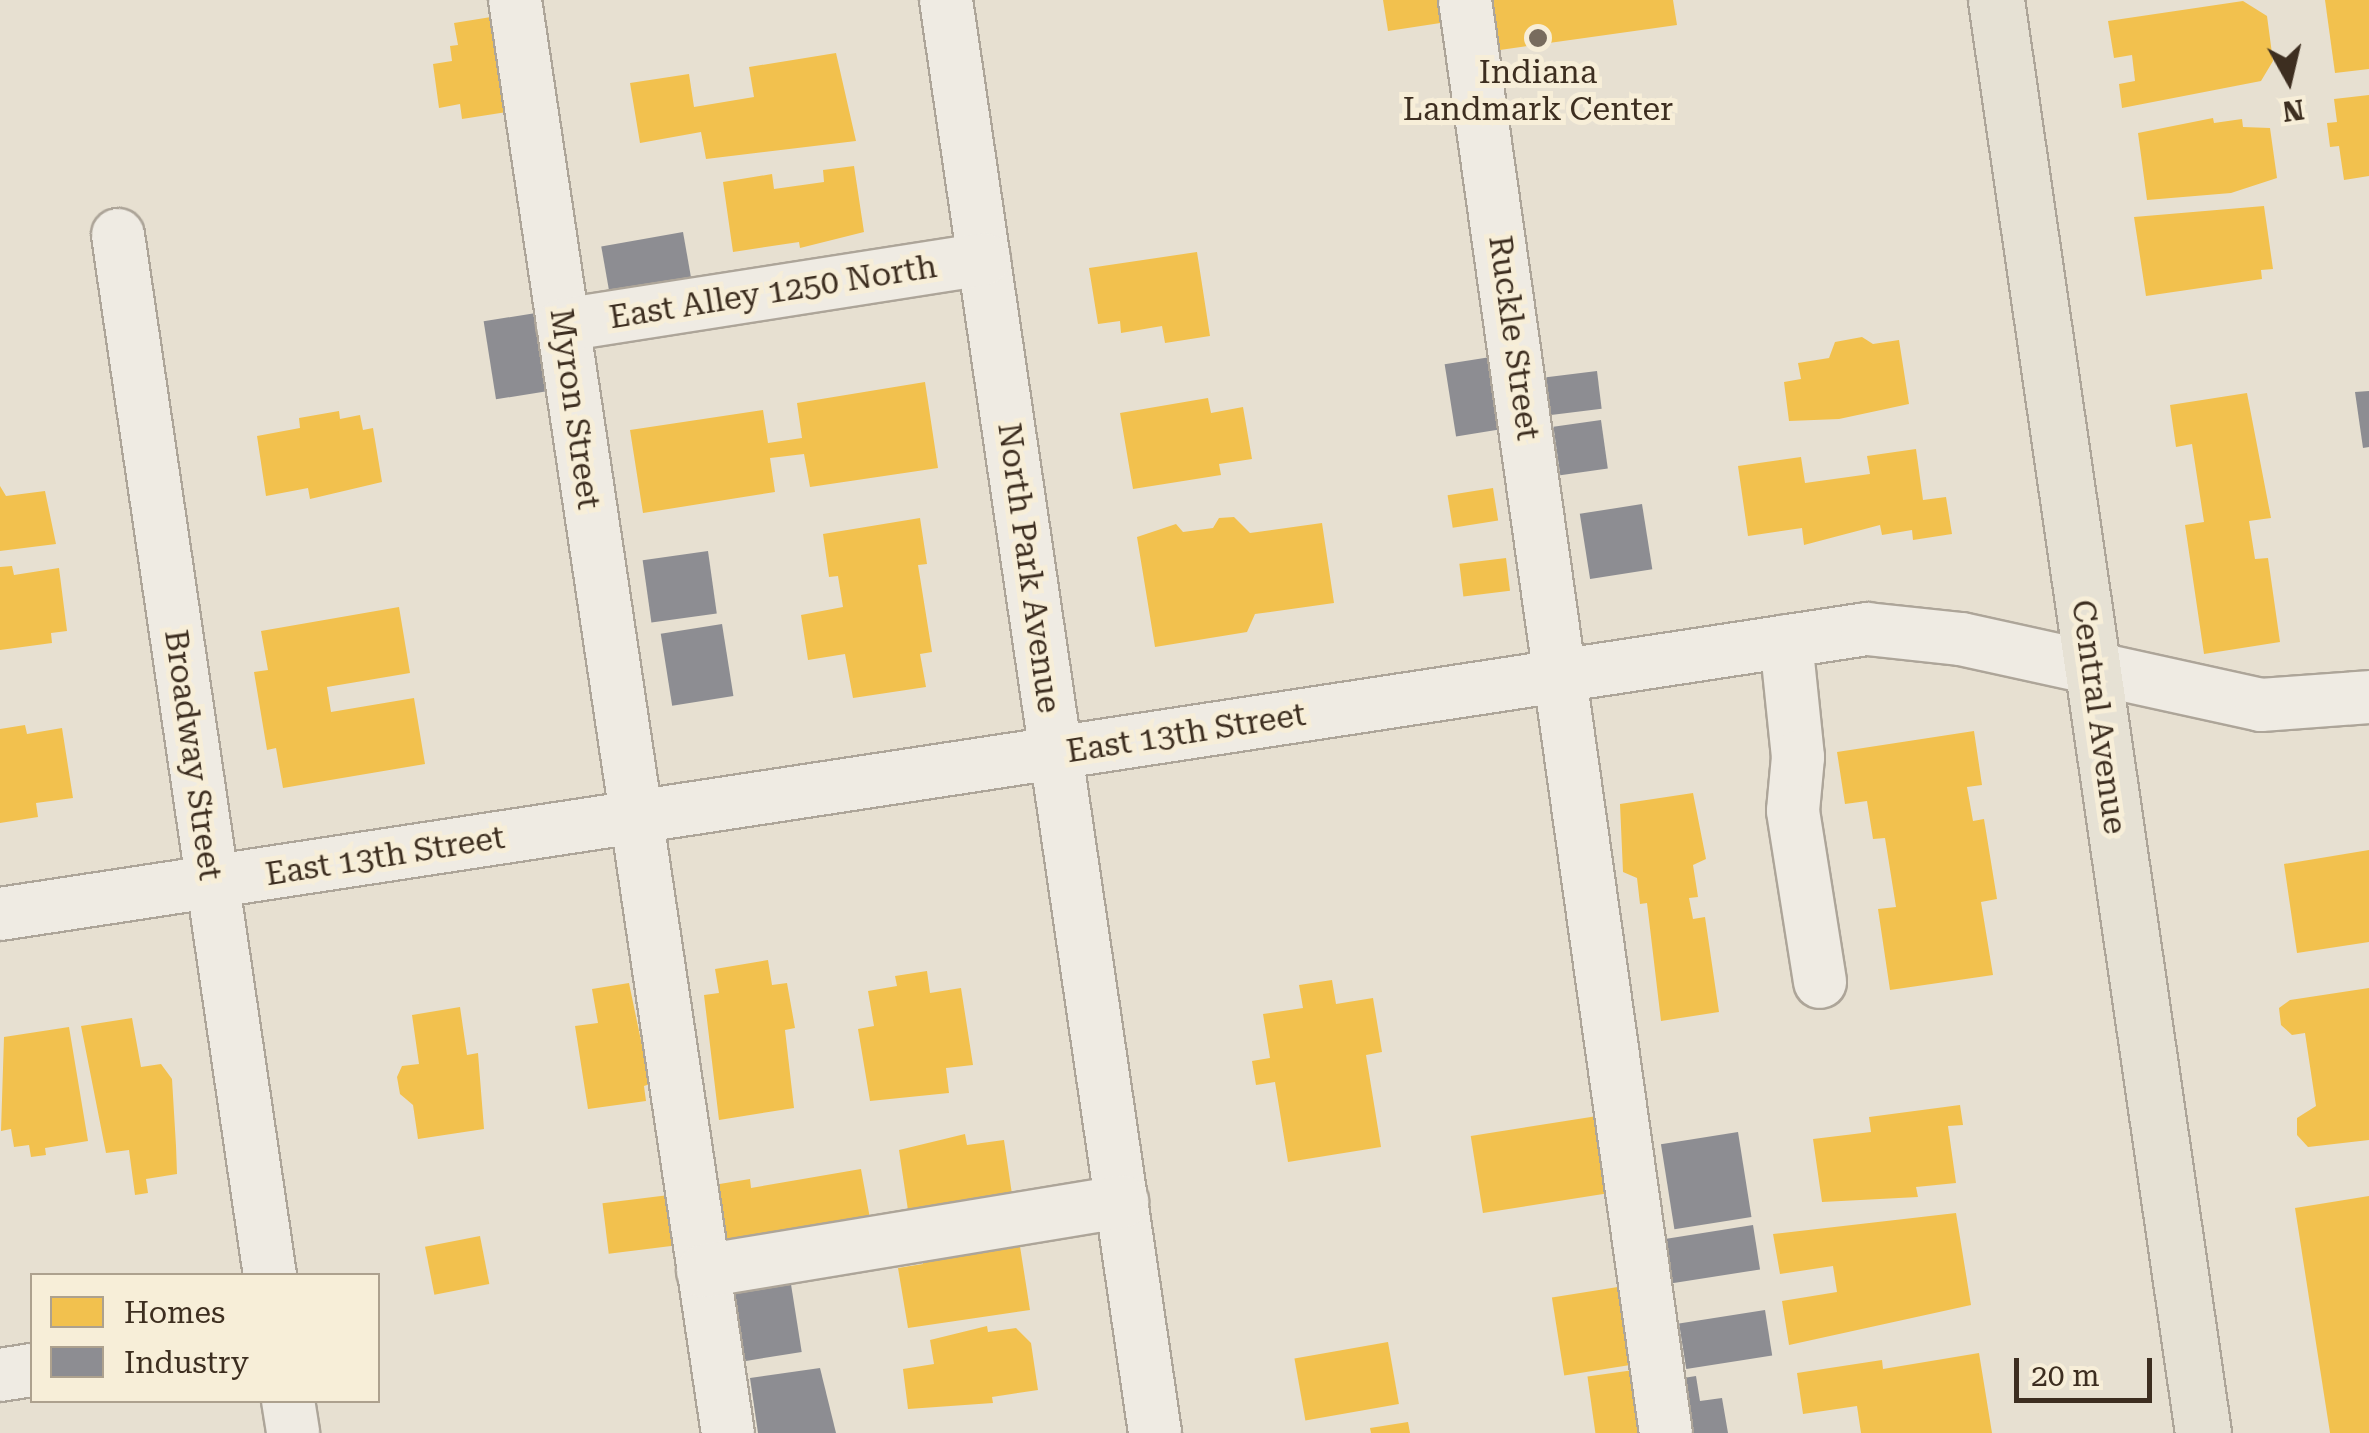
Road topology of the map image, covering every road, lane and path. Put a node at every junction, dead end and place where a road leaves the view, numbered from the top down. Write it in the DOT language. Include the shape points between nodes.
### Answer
graph roads {
  1 [pos="515,0"];
  2 [pos="946,0"];
  3 [pos="1465,0"];
  4 [pos="1996,0"];
  5 [pos="118,235"];
  6 [pos="984,259"];
  7 [pos="562,325"];
  8 [pos="1786,641"];
  9 [pos="2092,669"];
  10 [pos="1563,676"];
  11 [pos="2369,697"];
  12 [pos="1056,752"];
  13 [pos="634,818"];
  14 [pos="211,884"];
  15 [pos="0,914"];
  16 [pos="1820,982"];
  17 [pos="1122,1202"];
  18 [pos="703,1271"];
  19 [pos="270,1273"];
  20 [pos="30,1370"];
  21 [pos="0,1375"];
  22 [pos="288,1403"];
  23 [pos="293,1433"];
  24 [pos="728,1433"];
  25 [pos="1155,1433"];
  26 [pos="1666,1433"];
  27 [pos="2203,1433"];
  1 -- 7 [label="street, Myron Street"];
  2 -- 6 [label="street, North Park Avenue"];
  3 -- 10 [label="street, Ruckle Street"];
  4 -- 9 [label="main road, Central Avenue"];
  5 -- 14 [label="street, Broadway Street"];
  6 -- 7 [label="street, East Alley 1250 North"];
  6 -- 12 [label="street, North Park Avenue"];
  7 -- 13 [label="street, Myron Street"];
  8 -- 9 [label="street, East 13th Street" via="1894,629"];
  8 -- 10 [label="street, East 13th Street"];
  8 -- 16 [label="street" via="1798,757 1792,811"];
  9 -- 11 [label="street, East 13th Street" via="2261,705"];
  9 -- 27 [label="main road, Central Avenue"];
  10 -- 12 [label="street, East 13th Street"];
  10 -- 26 [label="street, Ruckle Street"];
  12 -- 13 [label="street, East 13th Street"];
  12 -- 17 [label="street, North Park Avenue"];
  13 -- 14 [label="street, East 13th Street"];
  13 -- 18 [label="street, Myron Street"];
  14 -- 15 [label="street, East 13th Street"];
  14 -- 19 [label="street, Broadway Street"];
  17 -- 18 [label="street"];
  17 -- 25 [label="street, North Park Avenue"];
  18 -- 24 [label="street, Myron Street"];
  20 -- 21 [label="street"];
  22 -- 23 [label="street"];
}
